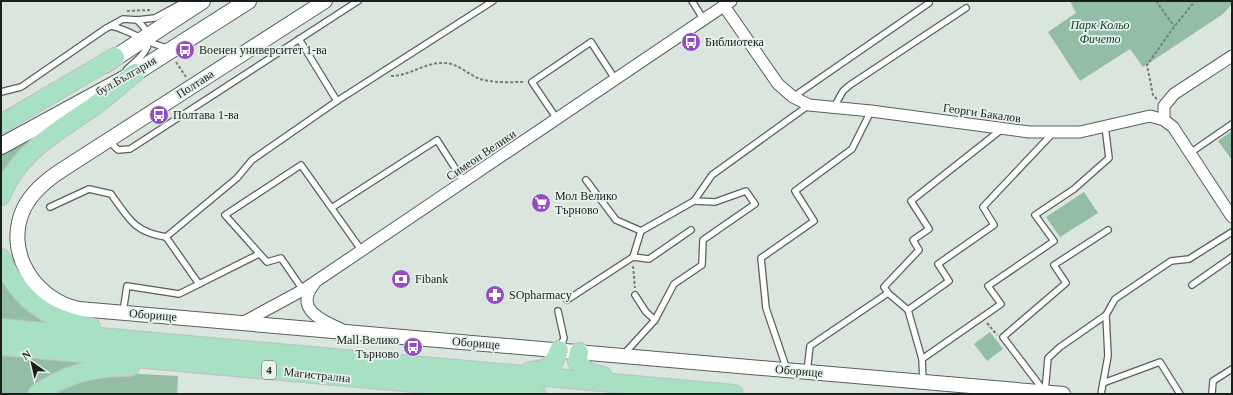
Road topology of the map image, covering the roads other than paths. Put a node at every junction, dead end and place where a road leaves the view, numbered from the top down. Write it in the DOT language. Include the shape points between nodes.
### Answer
graph roads {
  1 [pos="186,1"];
  2 [pos="202,1"];
  3 [pos="248,1"];
  4 [pos="325,1"];
  5 [pos="358,1"];
  6 [pos="493,1"];
  7 [pos="692,1"];
  8 [pos="929,2"];
  9 [pos="728,3"];
  10 [pos="966,8"];
  11 [pos="137,20"];
  12 [pos="704,20"];
  13 [pos="110,26"];
  14 [pos="125,29"];
  15 [pos="147,38"];
  16 [pos="299,40"];
  17 [pos="173,49"];
  18 [pos="121,53"];
  19 [pos="1232,56"];
  20 [pos="135,73"];
  21 [pos="615,79"];
  22 [pos="1,92"];
  23 [pos="98,92"];
  24 [pos="793,97"];
  25 [pos="337,101"];
  26 [pos="809,105"];
  27 [pos="834,107"];
  28 [pos="871,111"];
  29 [pos="557,119"];
  30 [pos="1164,120"];
  31 [pos="1,124"];
  32 [pos="1232,124"];
  33 [pos="1105,126"];
  34 [pos="1002,129"];
  35 [pos="1052,134"];
  36 [pos="1,140"];
  37 [pos="108,140"];
  38 [pos="1,146"];
  39 [pos="1190,153"];
  40 [pos="65,168"];
  41 [pos="586,180"];
  42 [pos="464,182"];
  43 [pos="1,196"];
  44 [pos="694,201"];
  45 [pos="50,207"];
  46 [pos="332,207"];
  47 [pos="1232,217"];
  48 [pos="691,230"];
  49 [pos="1108,230"];
  50 [pos="640,231"];
  51 [pos="1232,232"];
  52 [pos="166,237"];
  53 [pos="362,251"];
  54 [pos="259,254"];
  55 [pos="633,257"];
  56 [pos="1232,257"];
  57 [pos="1,258"];
  58 [pos="317,281"];
  59 [pos="199,284"];
  60 [pos="1192,285"];
  61 [pos="303,290"];
  62 [pos="888,293"];
  63 [pos="635,295"];
  64 [pos="567,300"];
  65 [pos="558,310"];
  66 [pos="908,310"];
  67 [pos="123,313"];
  68 [pos="1106,315"];
  69 [pos="655,320"];
  70 [pos="242,323"];
  71 [pos="1,328"];
  72 [pos="349,332"];
  73 [pos="1,346"];
  74 [pos="559,350"];
  75 [pos="579,352"];
  76 [pos="623,356"];
  77 [pos="922,359"];
  78 [pos="247,360"];
  79 [pos="1232,369"];
  80 [pos="787,370"];
  81 [pos="807,372"];
  82 [pos="508,373"];
  83 [pos="923,382"];
  84 [pos="1103,383"];
  85 [pos="465,388"];
  86 [pos="660,388"];
  87 [pos="1045,392"];
  88 [pos="37,394"];
  89 [pos="485,394"];
  90 [pos="538,394"];
  91 [pos="734,394"];
  92 [pos="1063,394"];
  93 [pos="1101,394"];
  94 [pos="1180,394"];
  95 [pos="1212,394"];
  1 -- 11 [label="lane" via="155,18"];
  2 -- 15 [label="main road, бул.България"];
  3 -- 17 [label="main road, бул.България"];
  4 -- 37 [label="street, Полтава"];
  5 -- 16 [label="lane"];
  6 -- 25 [label="lane"];
  7 -- 12 [label="lane"];
  8 -- 24 [label="lane"];
  9 -- 12 [label="street, Симеон Велики"];
  9 -- 24 [label="street, Георги Бакалов" via="778,84"];
  10 -- 27 [label="lane" via="850,85 843,91"];
  11 -- 13 [label="lane" via="122,20"];
  11 -- 15 [label="lane"];
  12 -- 21 [label="street, Симеон Велики"];
  13 -- 14 [label="lane"];
  13 -- 22 [label="lane" via="21,87"];
  14 -- 15 [label="lane"];
  14 -- 18 [label="lane" via="129,36"];
  15 -- 17 [label="lane"];
  15 -- 18 [label="main road, бул.България"];
  15 -- 23 [label="lane" via="146,52"];
  16 -- 25 [label="lane"];
  16 -- 37 [label="lane" via="130,149 118,150"];
  17 -- 20 [label="main road, бул.България"];
  18 -- 31 [label="main road"];
  18 -- 36 [label="main road, бул.България"];
  19 -- 30 [label="street" via="1174,94 1164,106"];
  20 -- 23 [label="main road, бул.България"];
  20 -- 43 [label="main road" via="96,105 35,148 13,172"];
  21 -- 29 [label="street, Симеон Велики"];
  21 -- 29 [label="lane" via="591,42 532,82"];
  23 -- 38 [label="main road, бул.България"];
  24 -- 26 [label="street, Георги Бакалов"];
  25 -- 52 [label="lane" via="252,160 237,178"];
  26 -- 27 [label="street, Георги Бакалов"];
  26 -- 44 [label="lane" via="712,175"];
  27 -- 28 [label="street, Георги Бакалов"];
  28 -- 34 [label="street, Георги Бакалов"];
  28 -- 80 [label="lane" via="852,149 795,191 814,221 761,258 766,308"];
  29 -- 42 [label="street, Симеон Велики"];
  30 -- 33 [label="street, Георги Бакалов" via="1150,116"];
  30 -- 39 [label="street" via="1173,127"];
  32 -- 39 [label="lane"];
  33 -- 35 [label="street, Георги Бакалов" via="1080,132"];
  33 -- 77 [label="lane" via="1109,158 1074,189 1035,215 1054,241 988,286 1002,304"];
  34 -- 35 [label="street, Георги Бакалов"];
  34 -- 62 [label="lane" via="911,201 929,229 913,240 919,250 884,287"];
  35 -- 66 [label="lane" via="983,207 994,225 938,264 949,281"];
  37 -- 40 [label="street, Полтава"];
  39 -- 47 [label="street"];
  40 -- 67 [label="street, Оборище" via="43,184 24,209 18,233 23,265 34,284 58,303 79,309"];
  41 -- 50 [label="lane" via="616,220"];
  42 -- 46 [label="lane" via="436,140"];
  42 -- 53 [label="street, Симеон Велики"];
  44 -- 50 [label="lane"];
  44 -- 69 [label="lane" via="715,202 746,191 755,204 703,240 702,265 674,284"];
  45 -- 52 [label="lane" via="89,189 111,194 131,223 149,234"];
  46 -- 53 [label="lane"];
  46 -- 54 [label="lane" via="301,164 225,215"];
  48 -- 55 [label="lane" via="649,259"];
  49 -- 87 [label="lane" via="1054,266 1066,284 1003,337"];
  50 -- 55 [label="lane"];
  51 -- 68 [label="lane" via="1189,259 1171,261 1115,299"];
  52 -- 59 [label="lane"];
  53 -- 58 [label="street, Симеон Велики"];
  54 -- 59 [label="lane"];
  54 -- 61 [label="lane" via="267,262 281,258"];
  55 -- 64 [label="lane"];
  56 -- 60 [label="lane"];
  57 -- 78 [label="main road" via="10,277 26,298 61,320"];
  58 -- 61 [label="street, Симеон Велики"];
  58 -- 72 [label="street" via="307,298 313,313 322,321"];
  59 -- 67 [label="lane" via="179,294 127,286"];
  61 -- 70 [label="street, Симеон Велики"];
  62 -- 66 [label="lane"];
  62 -- 81 [label="lane" via="810,346"];
  63 -- 69 [label="lane" via="646,312"];
  65 -- 74 [label="lane" via="564,338"];
  66 -- 77 [label="lane"];
  67 -- 70 [label="street, Оборище"];
  68 -- 84 [label="lane" via="1108,356"];
  68 -- 87 [label="lane" via="1048,358"];
  69 -- 76 [label="lane"];
  70 -- 72 [label="street, Оборище"];
  71 -- 78 [label="main road, 4"];
  72 -- 74 [label="street, Оборище"];
  73 -- 78 [label="main road, Магистрална / 4"];
  74 -- 75 [label="street, Оборище"];
  74 -- 82 [label="main road" via="555,362 547,368"];
  75 -- 76 [label="street, Оборище"];
  75 -- 86 [label="main road" via="579,364 587,372"];
  76 -- 80 [label="street, Оборище"];
  77 -- 83 [label="lane"];
  78 -- 82 [label="main road, 4"];
  78 -- 85 [label="main road, Магистрална / 4"];
  78 -- 88 [label="main road" via="103,368 72,375"];
  79 -- 95 [label="lane" via="1212,382"];
  80 -- 81 [label="street, Оборище"];
  81 -- 83 [label="street, Оборище"];
  82 -- 86 [label="main road, 4"];
  83 -- 87 [label="street, Оборище"];
  84 -- 93 [label="lane"];
  84 -- 94 [label="lane" via="1160,362"];
  85 -- 89 [label="lane"];
  85 -- 90 [label="main road, Магистрална / 4"];
  86 -- 91 [label="main road, 4"];
  87 -- 92 [label="street, Оборище"];
}
